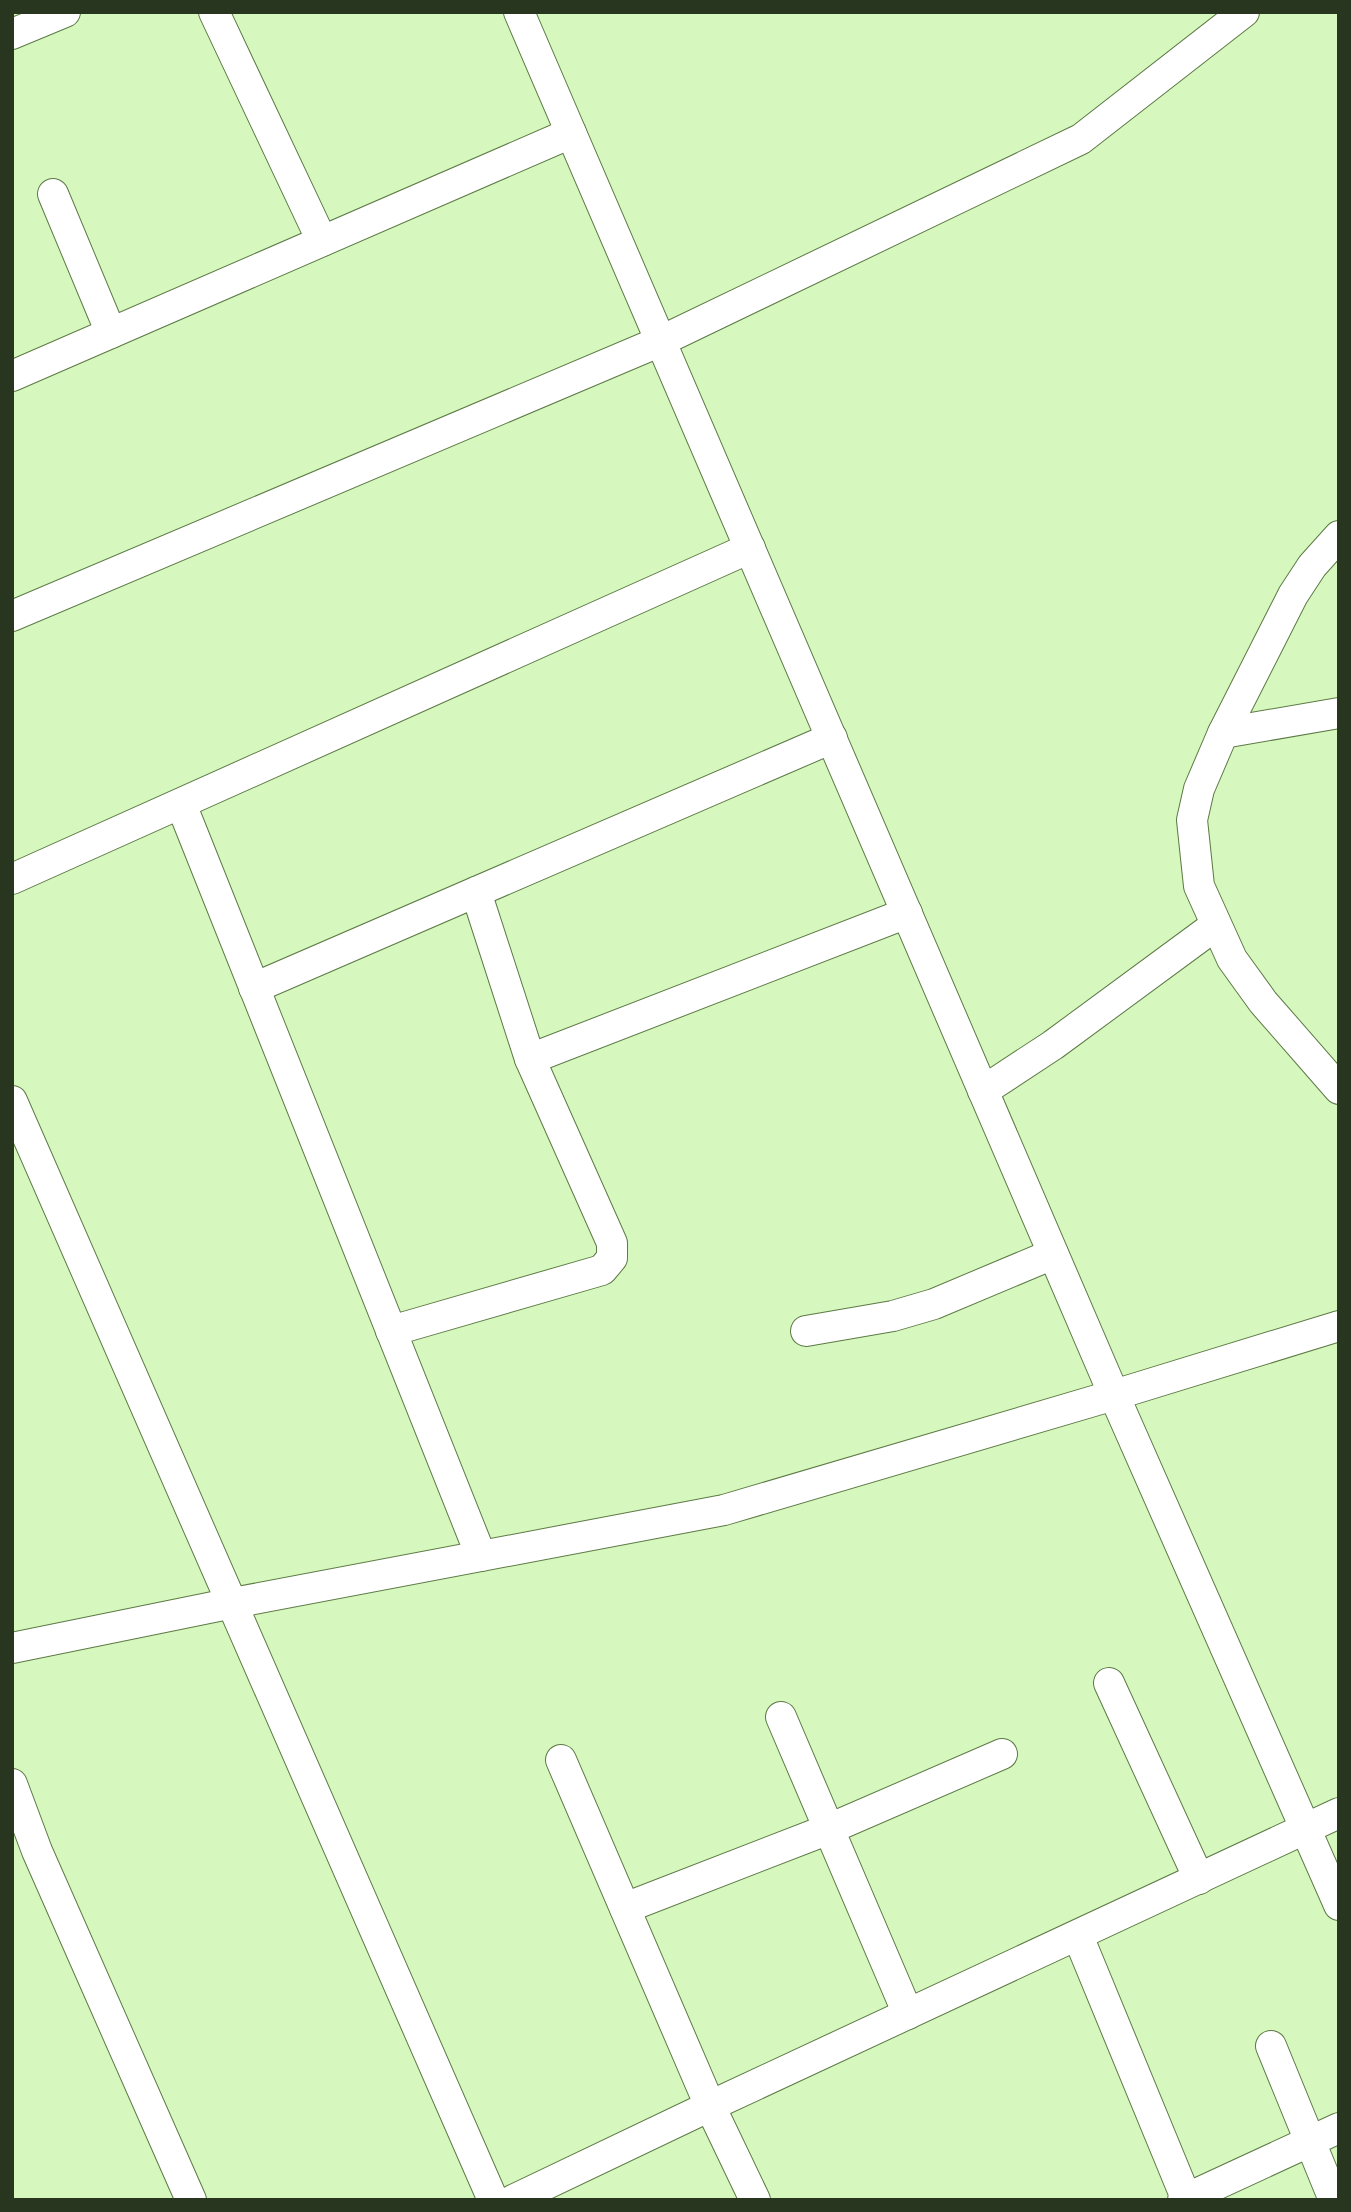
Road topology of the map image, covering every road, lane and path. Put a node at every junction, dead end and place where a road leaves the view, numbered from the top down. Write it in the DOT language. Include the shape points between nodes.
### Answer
graph roads {
  1 [pos="65,12"];
  2 [pos="214,12"];
  3 [pos="519,12"];
  4 [pos="1244,12"];
  5 [pos="12,34"];
  6 [pos="571,133"];
  7 [pos="54,194"];
  8 [pos="322,242"];
  9 [pos="111,333"];
  10 [pos="661,341"];
  11 [pos="12,376"];
  12 [pos="1339,536"];
  13 [pos="750,548"];
  14 [pos="12,616"];
  15 [pos="1339,713"];
  16 [pos="1223,733"];
  17 [pos="832,738"];
  18 [pos="181,804"];
  19 [pos="12,879"];
  20 [pos="476,892"];
  21 [pos="906,913"];
  22 [pos="1216,925"];
  23 [pos="254,988"];
  24 [pos="530,1059"];
  25 [pos="1339,1089"];
  26 [pos="984,1091"];
  27 [pos="12,1101"];
  28 [pos="1053,1254"];
  29 [pos="1339,1326"];
  30 [pos="391,1331"];
  31 [pos="806,1331"];
  32 [pos="1114,1395"];
  33 [pos="481,1556"];
  34 [pos="233,1603"];
  35 [pos="12,1648"];
  36 [pos="1110,1684"];
  37 [pos="781,1717"];
  38 [pos="1002,1754"];
  39 [pos="561,1760"];
  40 [pos="12,1784"];
  41 [pos="1339,1813"];
  42 [pos="829,1829"];
  43 [pos="1305,1829"];
  44 [pos="1199,1879"];
  45 [pos="1339,1905"];
  46 [pos="625,1908"];
  47 [pos="1078,1936"];
  48 [pos="908,2014"];
  49 [pos="1271,2046"];
  50 [pos="710,2106"];
  51 [pos="1339,2129"];
  52 [pos="1309,2142"];
  53 [pos="1185,2199"];
  54 [pos="191,2200"];
  55 [pos="493,2200"];
  56 [pos="513,2200"];
  57 [pos="755,2200"];
  58 [pos="1334,2200"];
  1 -- 5 [label="street"];
  2 -- 8 [label="street"];
  3 -- 6 [label="street"];
  4 -- 10 [label="street" via="1081,139"];
  6 -- 8 [label="street"];
  6 -- 10 [label="street"];
  7 -- 9 [label="street"];
  8 -- 9 [label="street"];
  9 -- 11 [label="street"];
  10 -- 13 [label="street"];
  10 -- 14 [label="street"];
  12 -- 16 [label="street" via="1293,595"];
  13 -- 17 [label="street"];
  13 -- 18 [label="street"];
  15 -- 16 [label="street"];
  16 -- 22 [label="street" via="1199,789 1192,820 1199,886"];
  17 -- 20 [label="street"];
  17 -- 21 [label="street"];
  18 -- 19 [label="street"];
  18 -- 23 [label="street"];
  20 -- 23 [label="street"];
  20 -- 24 [label="street"];
  21 -- 24 [label="street"];
  21 -- 26 [label="street"];
  22 -- 25 [label="street" via="1232,959 1263,1002"];
  22 -- 26 [label="street"];
  23 -- 30 [label="street"];
  24 -- 30 [label="street" via="612,1243 612,1258 602,1270"];
  26 -- 28 [label="street"];
  27 -- 34 [label="street"];
  28 -- 31 [label="street" via="934,1304"];
  28 -- 32 [label="street"];
  29 -- 32 [label="street"];
  30 -- 33 [label="street"];
  32 -- 33 [label="street" via="724,1510"];
  32 -- 43 [label="street"];
  33 -- 34 [label="street"];
  34 -- 35 [label="street"];
  34 -- 55 [label="street"];
  36 -- 44 [label="street"];
  37 -- 42 [label="street"];
  38 -- 42 [label="street"];
  39 -- 46 [label="street"];
  40 -- 54 [label="street" via="37,1852"];
  41 -- 43 [label="street"];
  42 -- 46 [label="street"];
  42 -- 48 [label="street"];
  43 -- 44 [label="street"];
  43 -- 45 [label="street"];
  44 -- 47 [label="street"];
  46 -- 50 [label="street"];
  47 -- 48 [label="street"];
  47 -- 53 [label="street"];
  48 -- 50 [label="street"];
  49 -- 52 [label="street"];
  50 -- 56 [label="street"];
  50 -- 57 [label="street"];
  51 -- 52 [label="street"];
  52 -- 53 [label="street"];
  52 -- 58 [label="street"];
}
